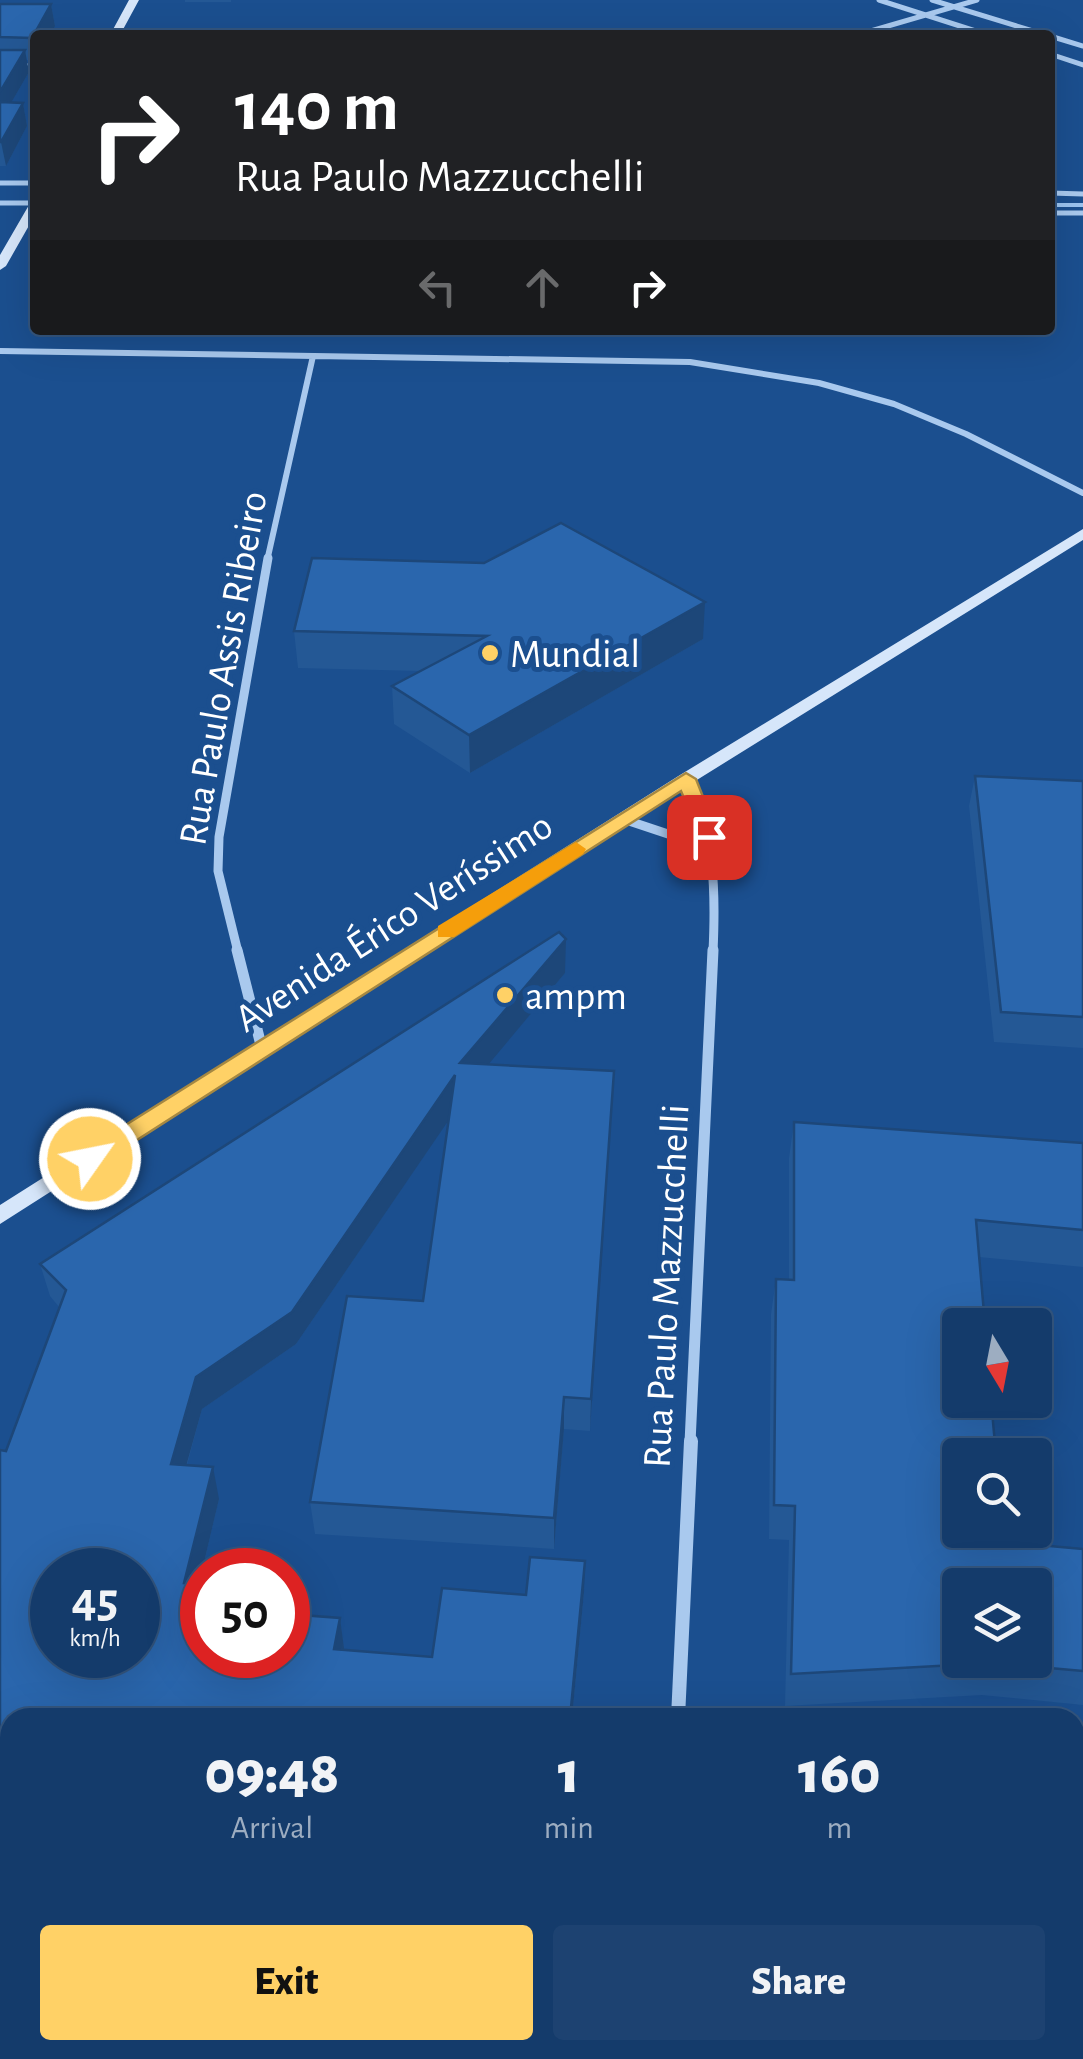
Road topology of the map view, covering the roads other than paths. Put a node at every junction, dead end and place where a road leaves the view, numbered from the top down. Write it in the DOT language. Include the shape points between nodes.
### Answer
graph roads {
  1 [pos="134,0"];
  2 [pos="880,0"];
  3 [pos="932,0"];
  4 [pos="977,0"];
  5 [pos="949,6"];
  6 [pos="920,14"];
  7 [pos="118,30"];
  8 [pos="872,30"];
  9 [pos="972,30"];
  10 [pos="1028,30"];
  11 [pos="1055,38"];
  12 [pos="1083,46"];
  13 [pos="1055,56"];
  14 [pos="1083,65"];
  15 [pos="0,66"];
  16 [pos="30,66"];
  17 [pos="0,182"];
  18 [pos="30,183"];
  19 [pos="1055,193"];
  20 [pos="1083,194"];
  21 [pos="0,203"];
  22 [pos="30,204"];
  23 [pos="30,213"];
  24 [pos="1055,213"];
  25 [pos="1083,214"];
  26 [pos="0,266"];
  27 [pos="0,352"];
  28 [pos="313,356"];
  29 [pos="1083,492"];
  30 [pos="1083,534"];
  31 [pos="686,779"];
  32 [pos="623,819"];
  33 [pos="712,857"];
  34 [pos="262,1049"];
  35 [pos="0,1216"];
  36 [pos="678,1708"];
  1 -- 7 [label="main road"];
  2 -- 6 [label="street"];
  3 -- 5 [label="street"];
  4 -- 5 [label="street"];
  5 -- 6 [label="street"];
  5 -- 10 [label="street"];
  6 -- 8 [label="street"];
  6 -- 9 [label="street"];
  11 -- 12 [label="street"];
  13 -- 14 [label="street"];
  15 -- 16 [label="street"];
  17 -- 18 [label="street"];
  19 -- 20 [label="street"];
  21 -- 22 [label="street"];
  23 -- 26 [label="main road"];
  24 -- 25 [label="street"];
  27 -- 28 [label="street"];
  28 -- 29 [label="street" via="690,362 764,372 895,405"];
  28 -- 34 [label="street, Rua Paulo Assis Ribeiro" via="267,562 219,837 218,871"];
  30 -- 31 [label="main road, Avenida Érico Veríssimo"];
  31 -- 32 [label="main road, Avenida Érico Veríssimo"];
  31 -- 33 [label="street, Rua Paulo Mazzucchelli"];
  32 -- 33 [label="street" via="684,839"];
  32 -- 34 [label="main road, Avenida Érico Veríssimo"];
  33 -- 36 [label="street, Rua Paulo Mazzucchelli"];
  34 -- 35 [label="main road, Avenida Érico Veríssimo"];
}
